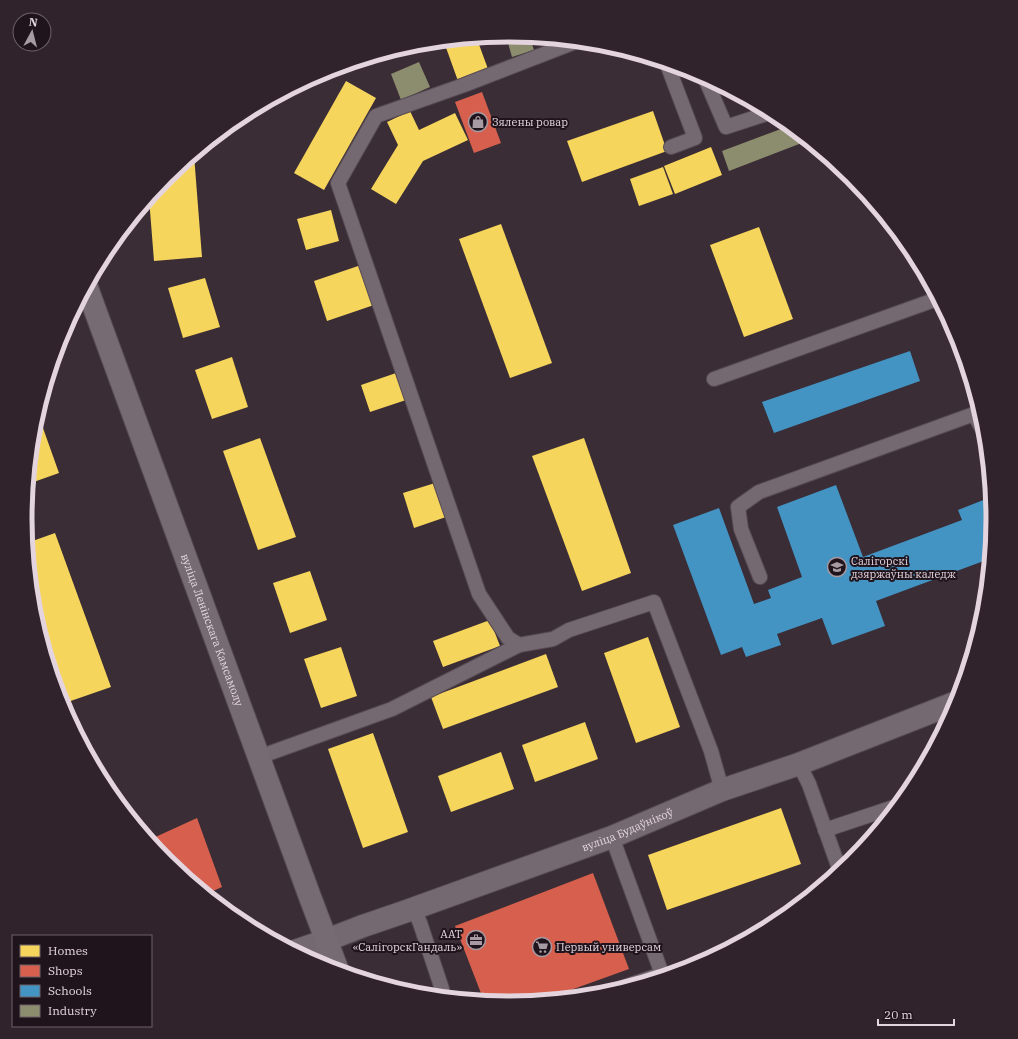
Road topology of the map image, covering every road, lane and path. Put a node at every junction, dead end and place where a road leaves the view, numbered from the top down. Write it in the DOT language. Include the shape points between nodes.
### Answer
graph roads {
  1 [pos="565,46"];
  2 [pos="669,70"];
  3 [pos="708,86"];
  4 [pos="761,115"];
  5 [pos="671,147"];
  6 [pos="89,294"];
  7 [pos="933,301"];
  8 [pos="714,379"];
  9 [pos="974,415"];
  10 [pos="760,577"];
  11 [pos="519,645"];
  12 [pos="948,705"];
  13 [pos="259,757"];
  14 [pos="799,764"];
  15 [pos="722,790"];
  16 [pos="888,809"];
  17 [pos="825,830"];
  18 [pos="612,837"];
  19 [pos="838,865"];
  20 [pos="414,908"];
  21 [pos="327,940"];
  22 [pos="302,949"];
  23 [pos="335,963"];
  24 [pos="662,971"];
  25 [pos="442,991"];
  1 -- 11 [label="lane" via="466,90 376,116 338,183 480,594 508,638"];
  2 -- 5 [label="lane" via="695,138"];
  3 -- 4 [label="lane" via="726,127"];
  6 -- 13 [label="main road, вуліца Ленінскага Камсамолу"];
  7 -- 8 [label="lane"];
  9 -- 10 [label="lane" via="759,492 738,507 741,529"];
  11 -- 13 [label="lane" via="392,709"];
  11 -- 15 [label="lane" via="553,639 569,630 654,602 711,751"];
  12 -- 14 [label="street, вуліца Будаўнікоў"];
  13 -- 21 [label="main road, вуліца Ленінскага Камсамолу"];
  14 -- 15 [label="street, вуліца Будаўнікоў"];
  14 -- 17 [label="lane"];
  15 -- 18 [label="street, вуліца Будаўнікоў"];
  16 -- 17 [label="lane"];
  17 -- 19 [label="lane"];
  18 -- 20 [label="street, вуліца Будаўнікоў"];
  18 -- 24 [label="lane"];
  20 -- 21 [label="street, вуліца Будаўнікоў"];
  20 -- 25 [label="lane"];
  21 -- 22 [label="street, вуліца Будаўнікоў"];
  21 -- 23 [label="main road, вуліца Ленінскага Камсамолу"];
}
